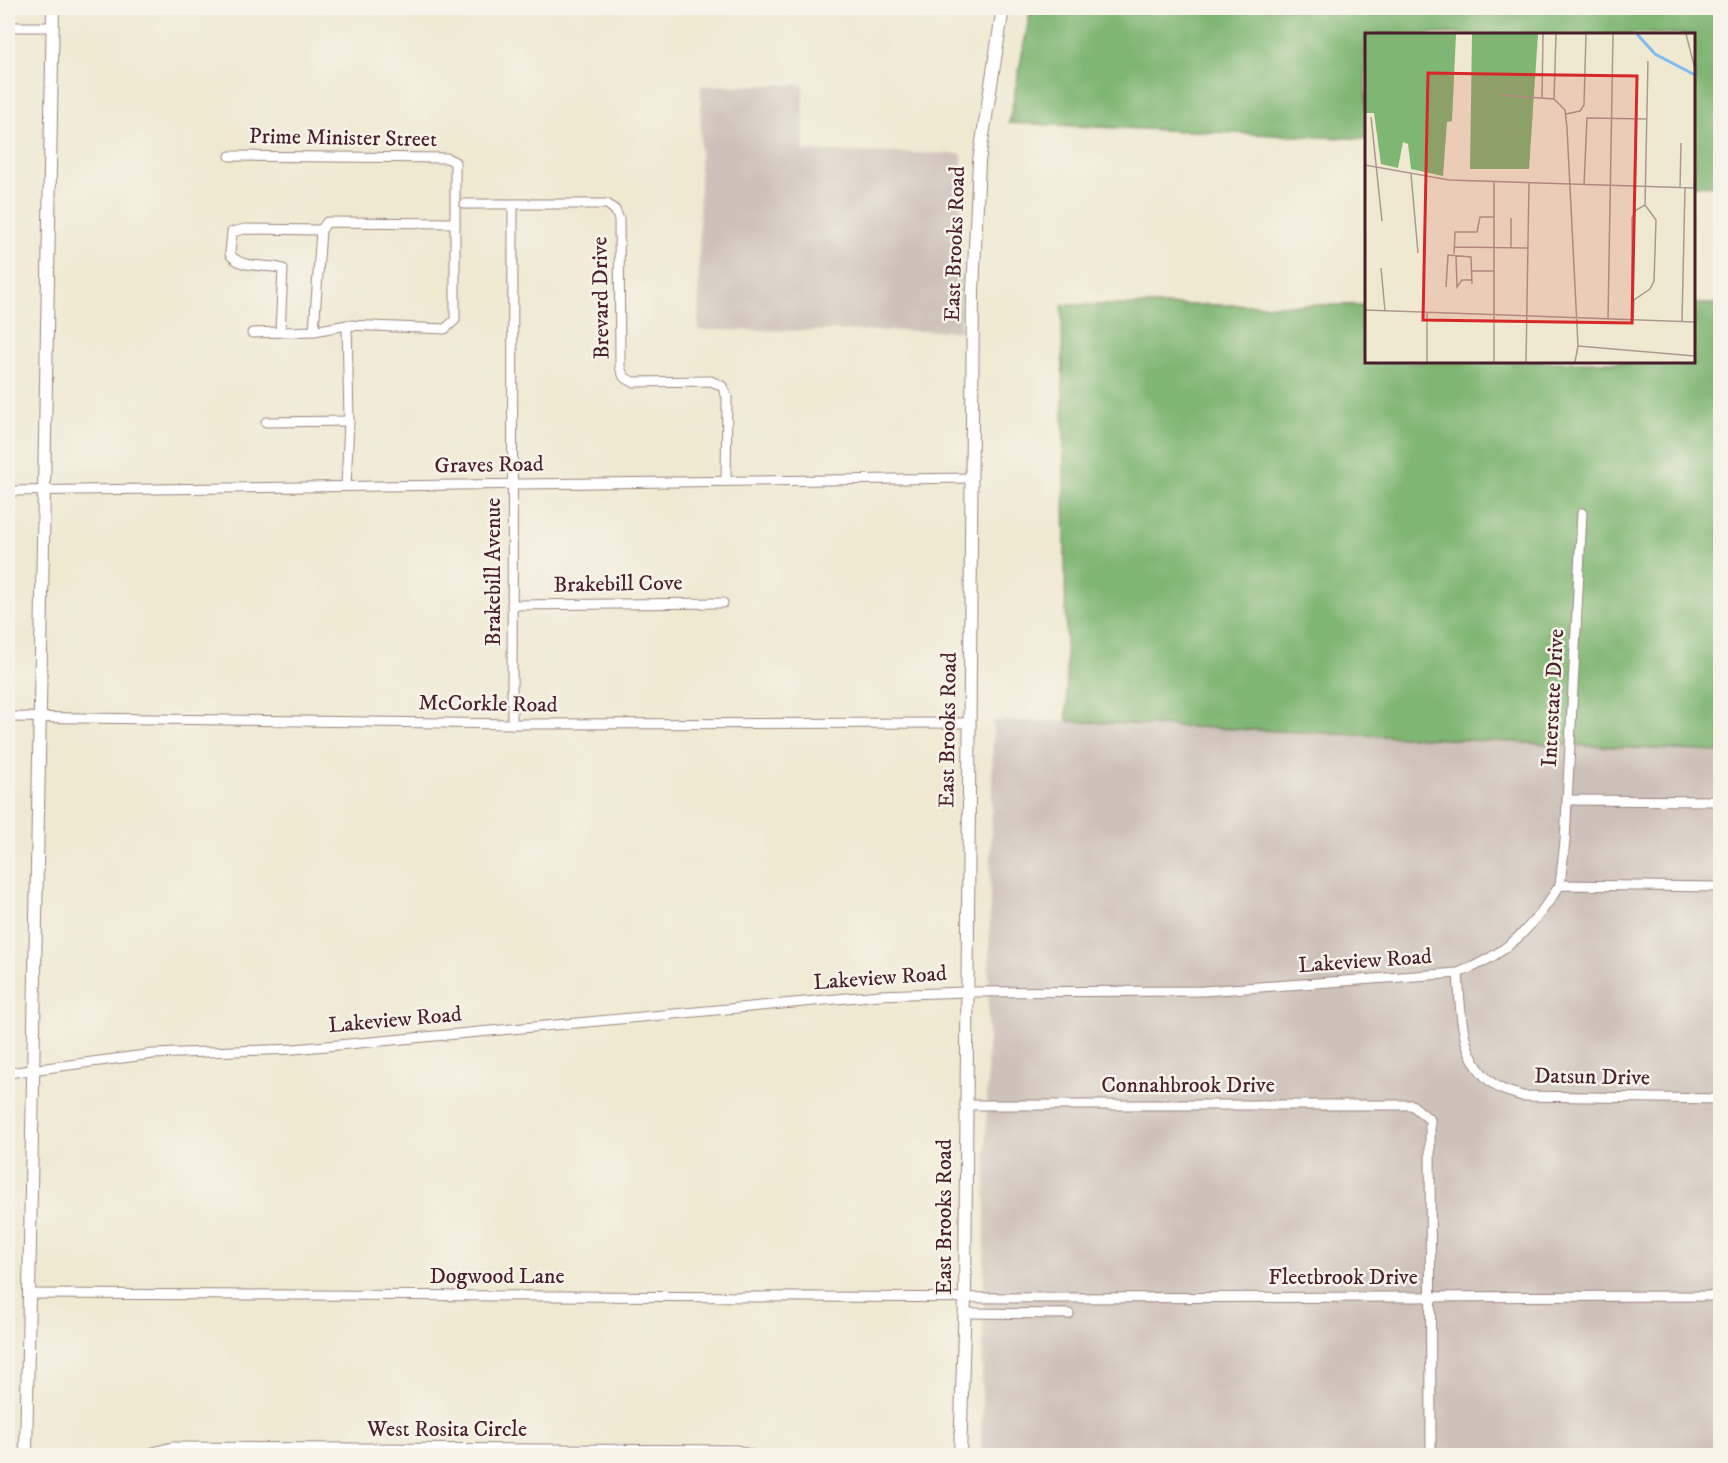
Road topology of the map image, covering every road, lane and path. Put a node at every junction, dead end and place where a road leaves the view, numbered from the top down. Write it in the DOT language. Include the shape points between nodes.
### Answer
graph roads {
  1 [pos="53,8"];
  2 [pos="1003,8"];
  3 [pos="8,27"];
  4 [pos="52,27"];
  5 [pos="231,156"];
  6 [pos="465,204"];
  7 [pos="513,205"];
  8 [pos="455,223"];
  9 [pos="321,230"];
  10 [pos="347,325"];
  11 [pos="314,331"];
  12 [pos="280,332"];
  13 [pos="252,333"];
  14 [pos="349,421"];
  15 [pos="266,422"];
  16 [pos="971,478"];
  17 [pos="726,481"];
  18 [pos="513,484"];
  19 [pos="346,486"];
  20 [pos="44,490"];
  21 [pos="8,491"];
  22 [pos="1582,513"];
  23 [pos="723,603"];
  24 [pos="513,605"];
  25 [pos="8,717"];
  26 [pos="41,717"];
  27 [pos="968,723"];
  28 [pos="512,724"];
  29 [pos="1567,800"];
  30 [pos="1720,801"];
  31 [pos="1560,885"];
  32 [pos="1720,887"];
  33 [pos="1458,973"];
  34 [pos="966,992"];
  35 [pos="32,1071"];
  36 [pos="8,1073"];
  37 [pos="1720,1099"];
  38 [pos="965,1105"];
  39 [pos="30,1294"];
  40 [pos="1430,1296"];
  41 [pos="1720,1296"];
  42 [pos="965,1298"];
  43 [pos="993,1298"];
  44 [pos="964,1313"];
  45 [pos="993,1313"];
  46 [pos="1069,1314"];
  47 [pos="26,1455"];
  48 [pos="138,1455"];
  49 [pos="755,1455"];
  50 [pos="960,1455"];
  51 [pos="1431,1455"];
  1 -- 4 [label="main road"];
  2 -- 16 [label="main road, East Brooks Road" via="979,161"];
  3 -- 4 [label="street"];
  4 -- 20 [label="main road"];
  5 -- 8 [label="street, Prime Minister Street" via="447,158 455,162"];
  6 -- 7 [label="street, Brevard Drive"];
  7 -- 17 [label="street, Brevard Drive" via="607,204 615,210 619,219 620,367 624,377 633,382 711,381 722,386 727,397"];
  7 -- 18 [label="street, Brakebill Avenue"];
  8 -- 9 [label="street" via="327,222"];
  8 -- 10 [label="street" via="455,320 445,329"];
  9 -- 11 [label="street"];
  9 -- 12 [label="street" via="232,232 233,258 243,264 283,269"];
  10 -- 11 [label="street"];
  10 -- 14 [label="street"];
  11 -- 12 [label="street"];
  12 -- 13 [label="street"];
  14 -- 15 [label="street"];
  14 -- 19 [label="street"];
  16 -- 17 [label="street, Graves Road"];
  16 -- 27 [label="main road, East Brooks Road"];
  17 -- 18 [label="street, Graves Road"];
  18 -- 19 [label="street, Graves Road"];
  18 -- 24 [label="street, Brakebill Avenue"];
  19 -- 20 [label="street, Graves Road"];
  20 -- 21 [label="street, Graves Road"];
  20 -- 26 [label="main road"];
  22 -- 29 [label="street, Interstate Drive"];
  23 -- 24 [label="street, Brakebill Cove"];
  24 -- 28 [label="street, Brakebill Avenue"];
  25 -- 26 [label="street, McCorkle Road"];
  26 -- 28 [label="street, McCorkle Road"];
  26 -- 35 [label="main road"];
  27 -- 28 [label="street, McCorkle Road"];
  27 -- 34 [label="main road, East Brooks Road"];
  29 -- 30 [label="street"];
  29 -- 31 [label="street, Interstate Drive"];
  31 -- 32 [label="street"];
  31 -- 33 [label="street, Lakeview Road" via="1539,918 1511,944 1486,963"];
  33 -- 34 [label="street, Lakeview Road" via="1203,991"];
  33 -- 37 [label="street, Datsun Drive" via="1462,1029 1477,1068 1497,1087 1522,1096"];
  34 -- 35 [label="street, Lakeview Road" via="880,995 294,1049 153,1054"];
  34 -- 38 [label="main road, East Brooks Road"];
  35 -- 36 [label="street, Lakeview Road"];
  35 -- 39 [label="main road"];
  38 -- 40 [label="street, Connahbrook Drive" via="1412,1105 1430,1120"];
  38 -- 42 [label="main road, East Brooks Road"];
  39 -- 42 [label="street, Dogwood Lane"];
  39 -- 47 [label="main road"];
  40 -- 41 [label="street, Fleetbrook Drive"];
  40 -- 43 [label="street, Fleetbrook Drive"];
  40 -- 51 [label="street"];
  42 -- 43 [label="street, Fleetbrook Drive"];
  42 -- 44 [label="main road, East Brooks Road"];
  43 -- 45 [label="street"];
  44 -- 45 [label="street"];
  44 -- 50 [label="main road, East Brooks Road"];
  45 -- 46 [label="street"];
  48 -- 49 [label="street, West Rosita Circle" via="172,1447 196,1447 737,1450"];
}
